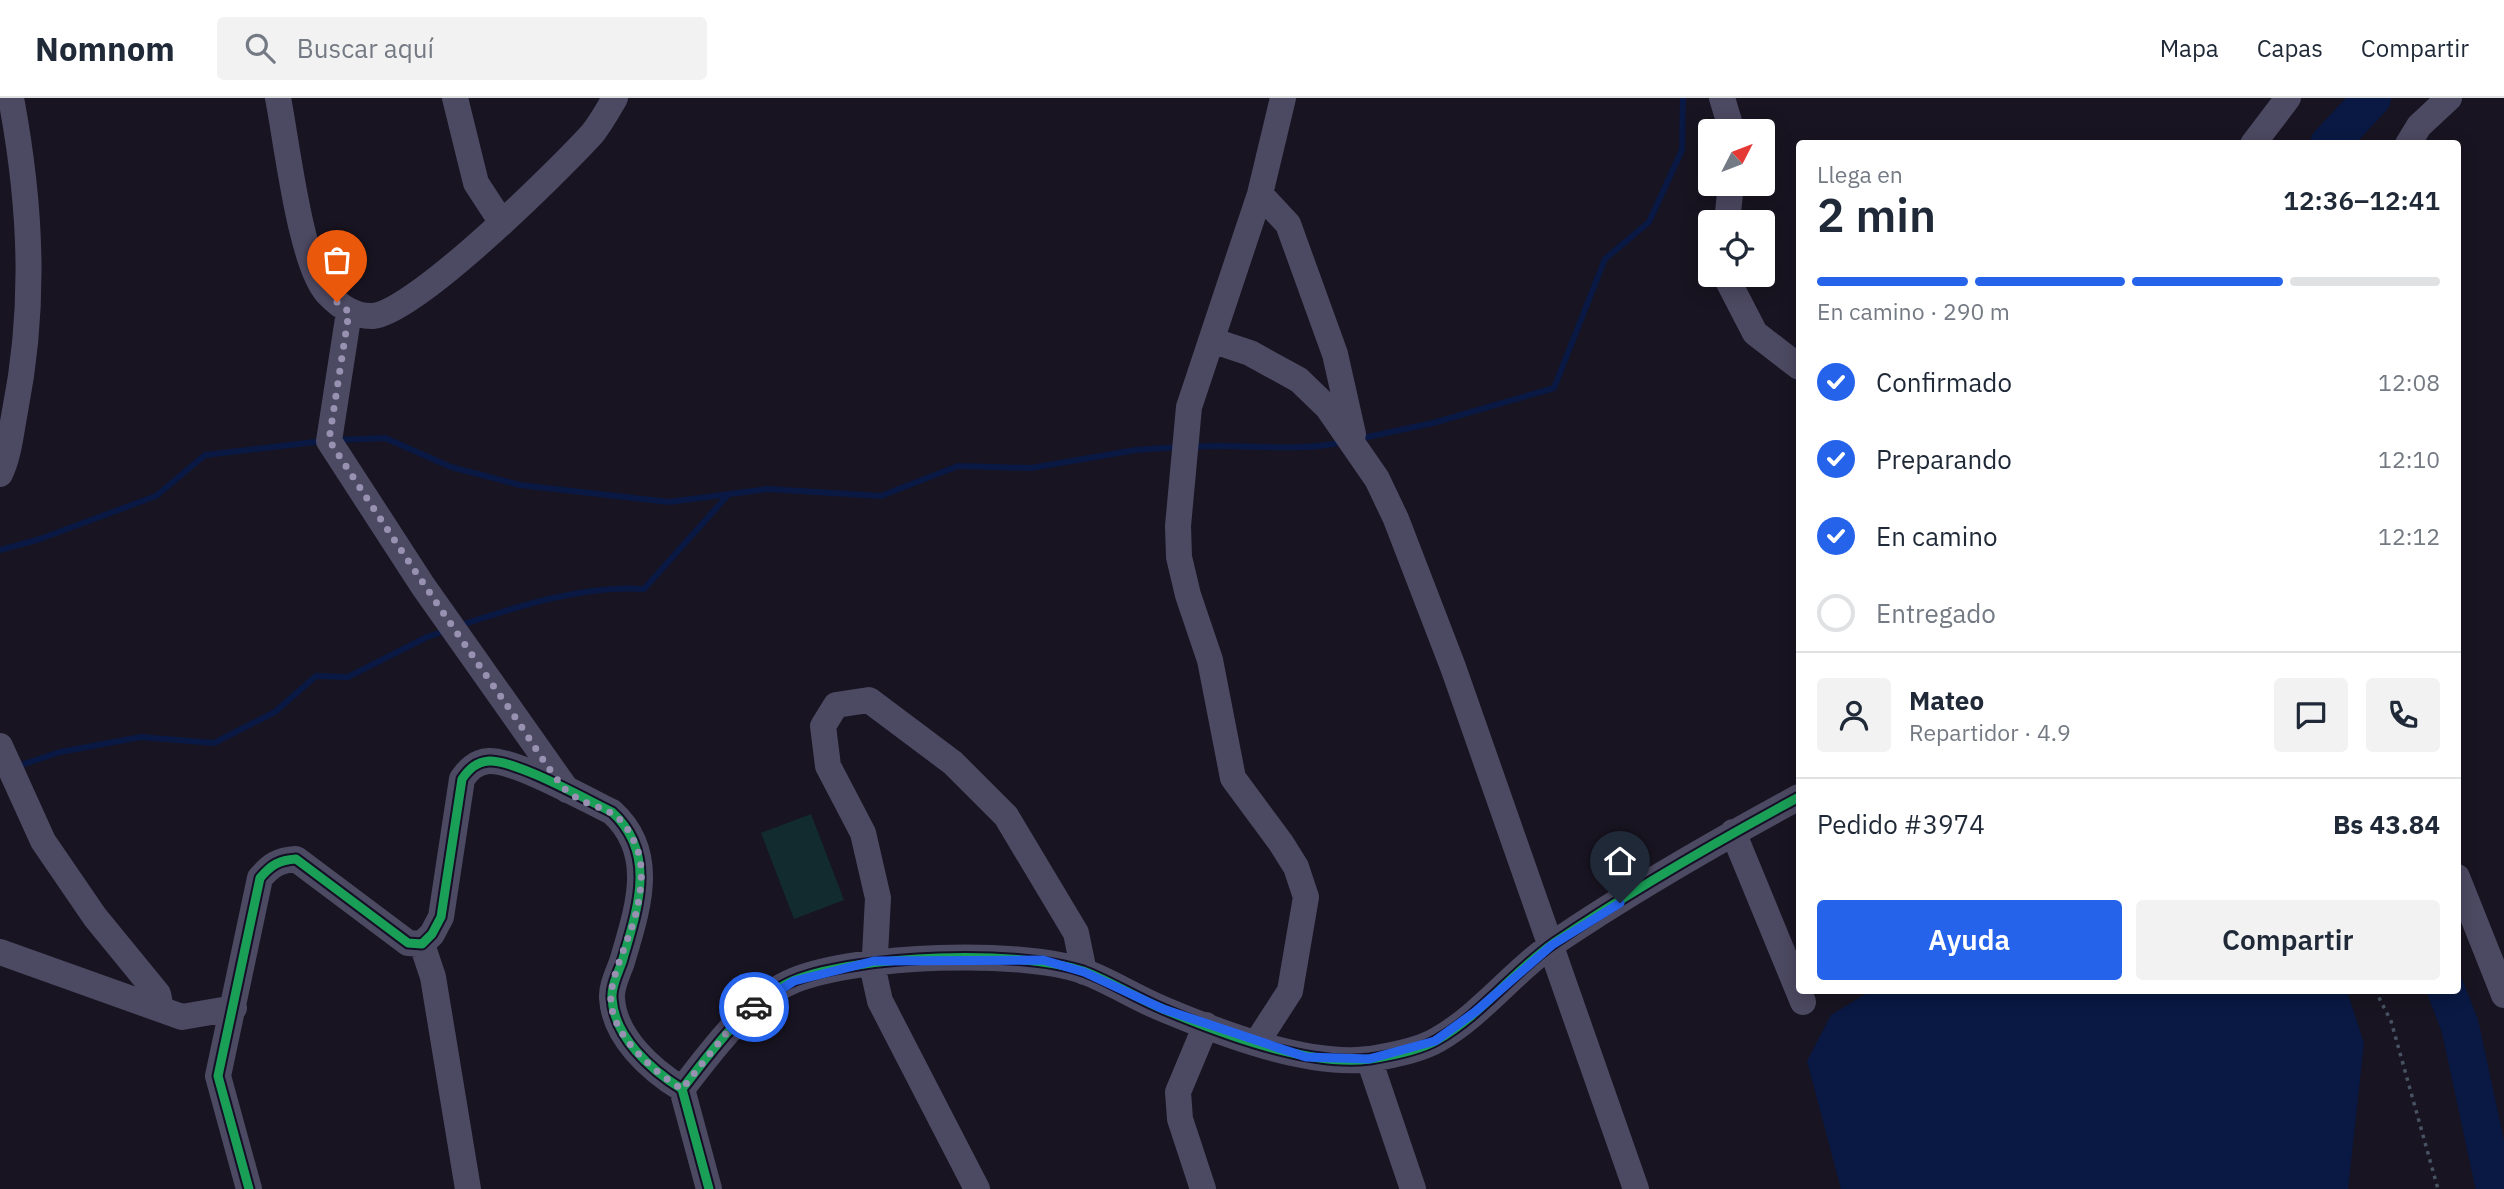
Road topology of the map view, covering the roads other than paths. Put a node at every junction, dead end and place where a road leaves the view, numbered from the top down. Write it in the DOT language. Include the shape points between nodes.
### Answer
graph roads {
  1 [pos="11,98"];
  2 [pos="278,98"];
  3 [pos="455,98"];
  4 [pos="615,98"];
  5 [pos="1283,98"];
  6 [pos="1723,98"];
  7 [pos="2288,98"];
  8 [pos="2448,98"];
  9 [pos="1729,119"];
  10 [pos="2256,140"];
  11 [pos="2410,140"];
  12 [pos="1261,194"];
  13 [pos="502,223"];
  14 [pos="1730,287"];
  15 [pos="349,312"];
  16 [pos="1214,341"];
  17 [pos="1796,365"];
  18 [pos="1353,445"];
  19 [pos="0,474"];
  20 [pos="0,746"];
  21 [pos="568,792"];
  22 [pos="1796,799"];
  23 [pos="1733,832"];
  24 [pos="2461,887"];
  25 [pos="422,944"];
  26 [pos="1552,945"];
  27 [pos="0,952"];
  28 [pos="874,961"];
  29 [pos="1084,972"];
  30 [pos="1796,987"];
  31 [pos="1799,994"];
  32 [pos="2504,995"];
  33 [pos="1802,1002"];
  34 [pos="234,1008"];
  35 [pos="161,1009"];
  36 [pos="1206,1024"];
  37 [pos="1257,1042"];
  38 [pos="1369,1059"];
  39 [pos="682,1089"];
  40 [pos="249,1189"];
  41 [pos="468,1189"];
  42 [pos="709,1189"];
  43 [pos="977,1189"];
  44 [pos="1203,1189"];
  45 [pos="1413,1189"];
  46 [pos="1636,1189"];
  1 -- 19 [label="street" via="30,232 26,354"];
  2 -- 15 [label="street" via="308,258 326,291"];
  3 -- 13 [label="street" via="477,183"];
  4 -- 13 [label="street" via="594,131"];
  5 -- 12 [label="street"];
  6 -- 9 [label="street"];
  7 -- 10 [label="street"];
  8 -- 11 [label="street"];
  12 -- 16 [label="street"];
  12 -- 18 [label="street" via="1288,224 1335,354"];
  13 -- 15 [label="street" via="391,311 371,316"];
  14 -- 17 [label="street" via="1755,333"];
  15 -- 21 [label="street" via="329,440 423,586"];
  16 -- 18 [label="street" via="1250,353 1299,380 1328,408"];
  16 -- 37 [label="street" via="1189,407 1179,557 1210,660 1233,778 1296,867 1306,897 1290,991"];
  18 -- 26 [label="street" via="1396,519"];
  20 -- 35 [label="street" via="43,841 95,917 158,994"];
  21 -- 25 [label="street" via="513,766 489,761 472,766 462,779 441,917"];
  21 -- 39 [label="street" via="612,812 637,847 642,879 638,909 611,996 615,1018 633,1046 665,1079"];
  22 -- 23 [label="street"];
  23 -- 26 [label="street"];
  23 -- 30 [label="street"];
  24 -- 32 [label="street"];
  25 -- 34 [label="street" via="408,943 296,859 284,860 261,878"];
  25 -- 41 [label="street" via="433,976"];
  26 -- 38 [label="street" via="1435,1041"];
  26 -- 46 [label="street"];
  27 -- 35 [label="street"];
  28 -- 29 [label="street" via="1043,960"];
  28 -- 29 [label="street" via="878,898 863,832 828,766 823,726 836,705 869,700 953,763 1006,816 1076,933"];
  28 -- 39 [label="street" via="784,987 728,1031"];
  28 -- 43 [label="street" via="880,1001"];
  29 -- 36 [label="street"];
  31 -- 33 [label="street"];
  34 -- 35 [label="street" via="182,1017"];
  34 -- 40 [label="street" via="218,1076"];
  36 -- 37 [label="street"];
  36 -- 44 [label="street" via="1178,1092 1180,1118"];
  37 -- 38 [label="street" via="1306,1057"];
  38 -- 45 [label="street"];
  39 -- 42 [label="street"];
}
